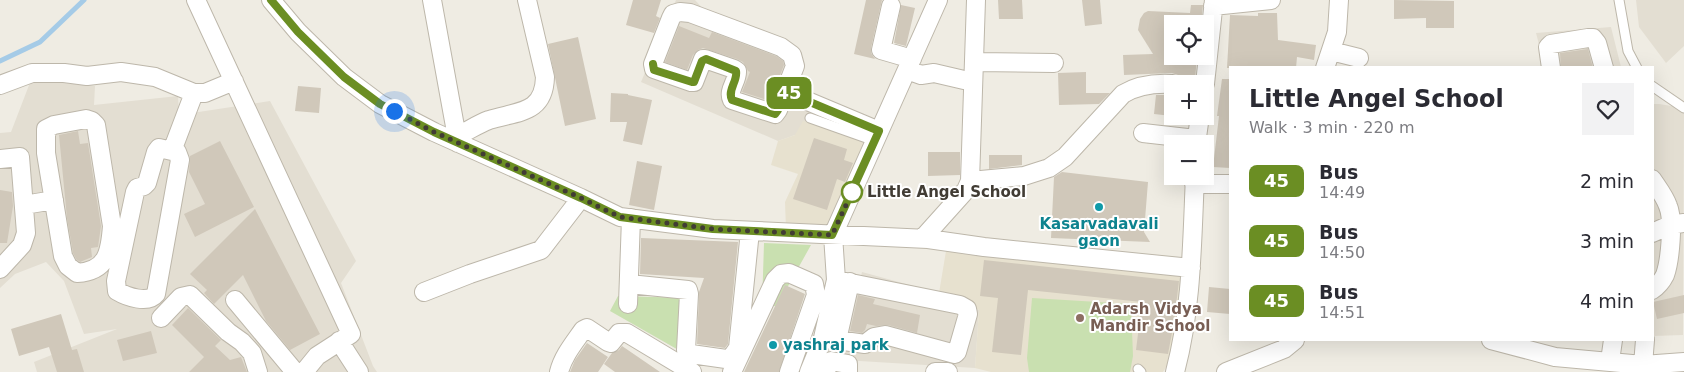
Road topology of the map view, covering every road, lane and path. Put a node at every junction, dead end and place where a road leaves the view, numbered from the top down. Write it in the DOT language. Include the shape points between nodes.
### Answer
graph roads {
  1 [pos="196,0"];
  2 [pos="271,0"];
  3 [pos="432,0"];
  4 [pos="527,0"];
  5 [pos="938,0"];
  6 [pos="976,0"];
  7 [pos="1270,0"];
  8 [pos="1340,0"];
  9 [pos="1619,0"];
  10 [pos="1214,3"];
  11 [pos="890,6"];
  12 [pos="1359,58"];
  13 [pos="1328,59"];
  14 [pos="974,62"];
  15 [pos="1054,63"];
  16 [pos="909,65"];
  17 [pos="1551,66"];
  18 [pos="1603,66"];
  19 [pos="1636,66"];
  20 [pos="1206,75"];
  21 [pos="964,80"];
  22 [pos="234,81"];
  23 [pos="1164,84"];
  24 [pos="0,85"];
  25 [pos="1654,87"];
  26 [pos="786,92"];
  27 [pos="194,93"];
  28 [pos="1684,108"];
  29 [pos="810,118"];
  30 [pos="1143,133"];
  31 [pos="877,136"];
  32 [pos="1164,137"];
  33 [pos="458,139"];
  34 [pos="172,150"];
  35 [pos="46,153"];
  36 [pos="20,157"];
  37 [pos="0,159"];
  38 [pos="970,181"];
  39 [pos="1214,182"];
  40 [pos="1654,182"];
  41 [pos="1229,184"];
  42 [pos="1194,185"];
  43 [pos="581,198"];
  44 [pos="54,200"];
  45 [pos="24,204"];
  46 [pos="631,218"];
  47 [pos="1677,224"];
  48 [pos="750,231"];
  49 [pos="1654,232"];
  50 [pos="832,235"];
  51 [pos="922,239"];
  52 [pos="1191,268"];
  53 [pos="0,269"];
  54 [pos="629,284"];
  55 [pos="814,284"];
  56 [pos="840,285"];
  57 [pos="1654,288"];
  58 [pos="424,292"];
  59 [pos="235,300"];
  60 [pos="628,304"];
  61 [pos="161,318"];
  62 [pos="830,339"];
  63 [pos="1294,341"];
  64 [pos="1498,341"];
  65 [pos="1613,341"];
  66 [pos="1645,341"];
  67 [pos="339,342"];
  68 [pos="1519,344"];
  69 [pos="1610,362"];
  70 [pos="1684,362"];
  71 [pos="1644,365"];
  72 [pos="258,372"];
  73 [pos="294,372"];
  74 [pos="304,372"];
  75 [pos="360,372"];
  76 [pos="559,372"];
  77 [pos="692,372"];
  78 [pos="732,372"];
  79 [pos="788,372"];
  80 [pos="809,372"];
  81 [pos="826,372"];
  82 [pos="848,372"];
  83 [pos="935,372"];
  84 [pos="948,372"];
  85 [pos="1176,372"];
  86 [pos="1226,372"];
  1 -- 22 [label="street"];
  2 -- 33 [label="street" via="344,77 380,104"];
  3 -- 33 [label="street"];
  4 -- 33 [label="street" via="546,77 545,90 531,108 488,120"];
  5 -- 16 [label="street"];
  6 -- 14 [label="street"];
  7 -- 10 [label="street"];
  8 -- 13 [label="street" via="1337,32"];
  9 -- 19 [label="lane" via="1628,51"];
  10 -- 20 [label="street"];
  11 -- 16 [label="street" via="880,50"];
  12 -- 13 [label="street"];
  14 -- 15 [label="street"];
  14 -- 38 [label="street"];
  16 -- 21 [label="street" via="921,75 934,73"];
  16 -- 31 [label="street"];
  17 -- 18 [label="street" via="1548,46 1551,44 1594,38"];
  22 -- 27 [label="street" via="205,93"];
  22 -- 67 [label="street" via="351,334"];
  23 -- 38 [label="street" via="1149,84 1123,94 1065,157 1049,168 1024,176"];
  24 -- 27 [label="street" via="32,73 87,76 121,72 155,77"];
  25 -- 28 [label="lane"];
  26 -- 26 [label="street" via="795,66 792,55 781,47 690,13 674,14 653,64 654,70 694,82 706,59 734,69 737,75 730,97 732,100 772,114 778,110"];
  26 -- 31 [label="street"];
  27 -- 34 [label="street"];
  29 -- 31 [label="lane"];
  30 -- 32 [label="street"];
  31 -- 50 [label="street"];
  33 -- 43 [label="street"];
  34 -- 34 [label="street" via="177,152 180,160 156,294 145,300 122,294 117,291 116,281 135,192 147,183 159,148"];
  35 -- 36 [label="street"];
  35 -- 44 [label="street"];
  35 -- 44 [label="street" via="46,130 54,125 86,120 96,125 112,226 103,264 91,272 77,273 68,266 63,256"];
  36 -- 37 [label="street"];
  36 -- 45 [label="street"];
  38 -- 51 [label="street" via="966,190"];
  39 -- 41 [label="street"];
  40 -- 47 [label="street"];
  42 -- 52 [label="street"];
  43 -- 46 [label="street" via="620,217"];
  43 -- 58 [label="street" via="542,250"];
  44 -- 45 [label="street"];
  45 -- 53 [label="street" via="26,233 22,245"];
  46 -- 48 [label="street"];
  46 -- 54 [label="street"];
  47 -- 49 [label="street"];
  47 -- 57 [label="street" via="1664,276"];
  48 -- 50 [label="street"];
  48 -- 54 [label="street" via="738,348 731,358 692,354 686,350 688,290"];
  50 -- 51 [label="street"];
  50 -- 56 [label="street"];
  51 -- 52 [label="street"];
  52 -- 85 [label="street"];
  54 -- 60 [label="street"];
  55 -- 56 [label="street"];
  55 -- 78 [label="street" via="788,273 775,280"];
  55 -- 79 [label="street" via="816,295"];
  56 -- 62 [label="street"];
  56 -- 62 [label="street" via="960,305 968,314 954,354 884,335 865,344"];
  59 -- 73 [label="street"];
  61 -- 72 [label="street" via="181,297 190,295 252,353"];
  62 -- 80 [label="street"];
  63 -- 86 [label="street" via="1284,349"];
  64 -- 68 [label="street"];
  65 -- 69 [label="street"];
  66 -- 71 [label="street"];
  67 -- 74 [label="street" via="317,356"];
  67 -- 75 [label="street"];
  68 -- 69 [label="street" via="1555,357"];
  69 -- 71 [label="street"];
  70 -- 71 [label="street"];
  76 -- 77 [label="street" via="566,355 583,330 588,328 608,342 612,342 619,333 627,333"];
  81 -- 82 [label="street" via="831,362 848,364"];
  83 -- 84 [label="street"];
}
